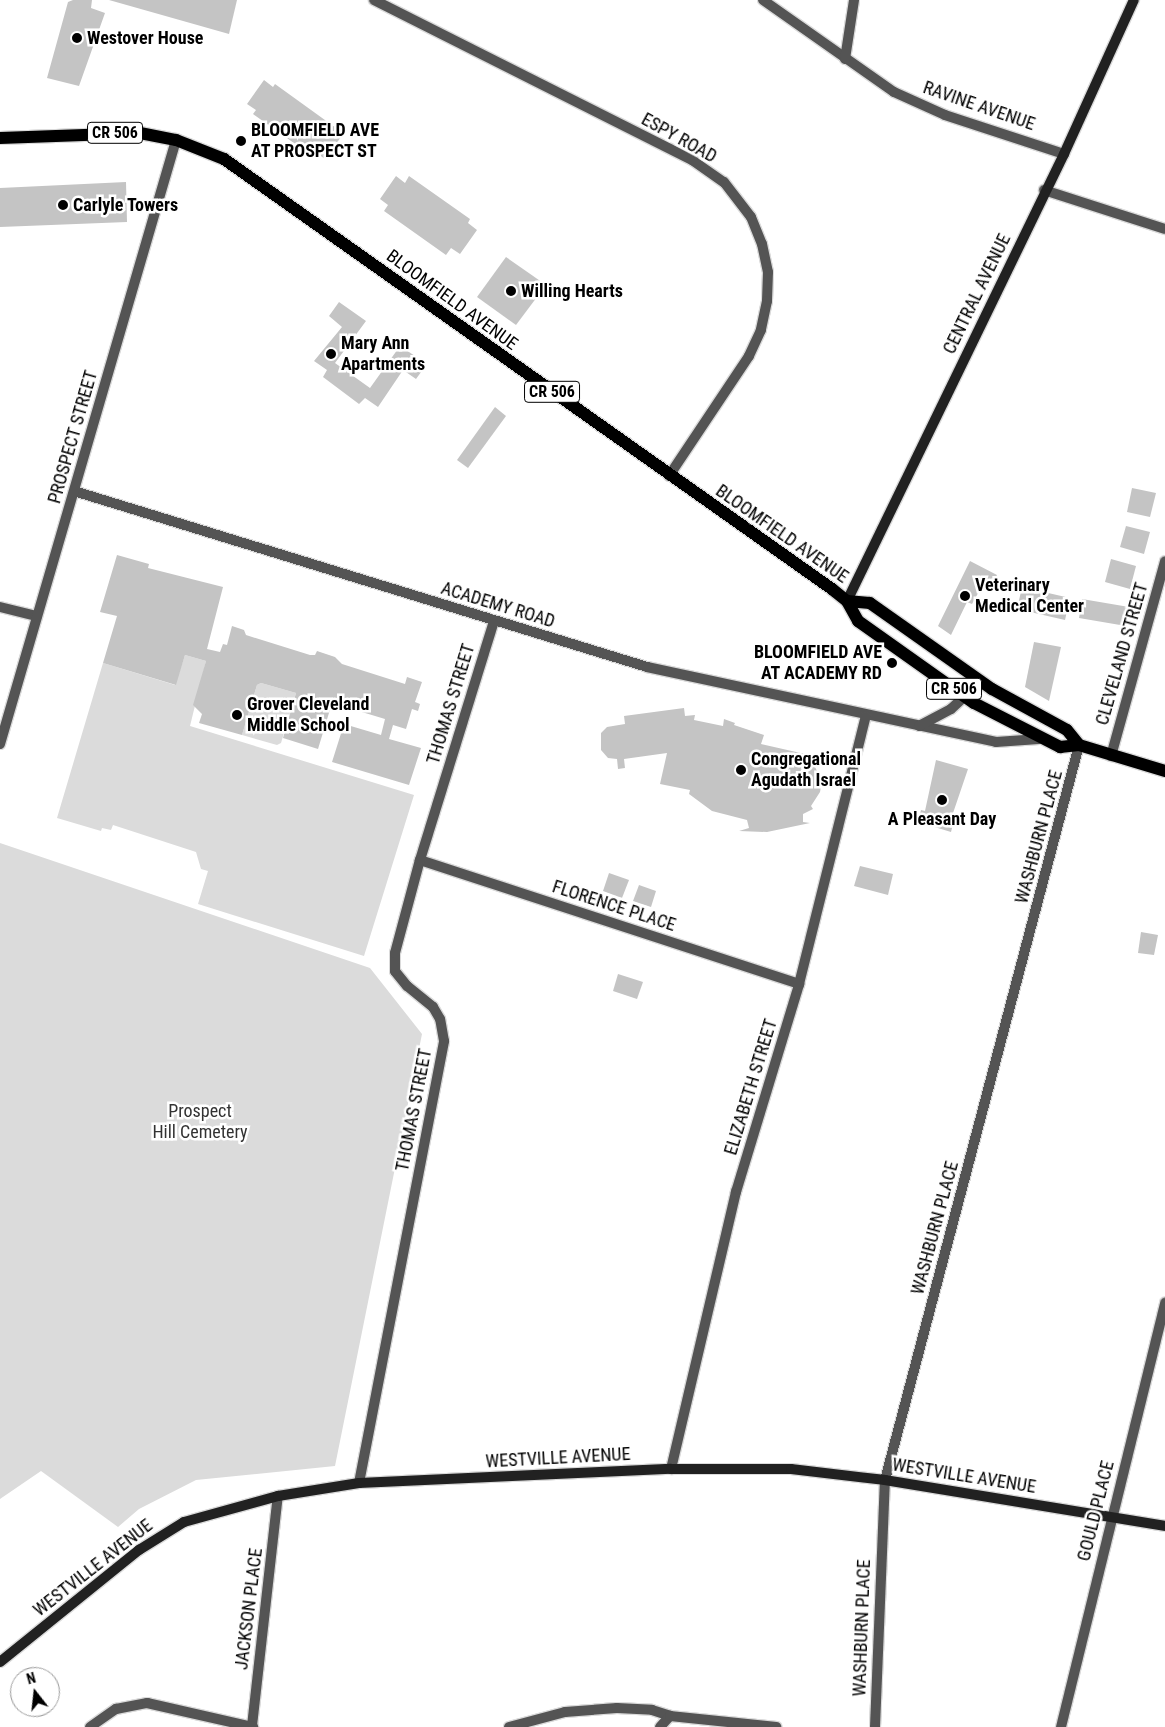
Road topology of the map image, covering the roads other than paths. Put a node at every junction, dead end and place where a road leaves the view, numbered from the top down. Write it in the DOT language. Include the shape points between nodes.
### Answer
graph roads {
  1 [pos="374,0"];
  2 [pos="763,0"];
  3 [pos="854,0"];
  4 [pos="1134,0"];
  5 [pos="845,59"];
  6 [pos="0,138"];
  7 [pos="176,140"];
  8 [pos="1064,154"];
  9 [pos="1044,190"];
  10 [pos="1165,229"];
  11 [pos="669,476"];
  12 [pos="74,491"];
  13 [pos="1165,562"];
  14 [pos="847,601"];
  15 [pos="0,607"];
  16 [pos="38,616"];
  17 [pos="494,621"];
  18 [pos="981,681"];
  19 [pos="964,696"];
  20 [pos="866,716"];
  21 [pos="919,726"];
  22 [pos="1039,739"];
  23 [pos="0,744"];
  24 [pos="1080,745"];
  25 [pos="1111,756"];
  26 [pos="1165,771"];
  27 [pos="420,860"];
  28 [pos="799,984"];
  29 [pos="1165,1303"];
  30 [pos="671,1469"];
  31 [pos="884,1480"];
  32 [pos="359,1483"];
  33 [pos="278,1496"];
  34 [pos="1111,1516"];
  35 [pos="1165,1526"];
  36 [pos="0,1662"];
  37 [pos="670,1716"];
  38 [pos="90,1727"];
  39 [pos="252,1727"];
  40 [pos="509,1727"];
  41 [pos="660,1727"];
  42 [pos="776,1727"];
  43 [pos="875,1727"];
  44 [pos="1061,1727"];
  1 -- 11 [label="street, ESPY ROAD" via="692,160 724,182 751,217 762,244 768,272 761,330 749,356"];
  2 -- 5 [label="street, RAVINE AVENUE"];
  3 -- 5 [label="street"];
  4 -- 8 [label="street, CENTRAL AVENUE"];
  5 -- 8 [label="street, RAVINE AVENUE" via="894,92 945,115"];
  6 -- 7 [label="main road, BLOOMFIELD AVENUE / CR 506" via="125,133"];
  7 -- 11 [label="main road, BLOOMFIELD AVENUE / CR 506" via="211,152 248,175"];
  7 -- 12 [label="street, PROSPECT STREET"];
  8 -- 9 [label="street, CENTRAL AVENUE"];
  9 -- 10 [label="street"];
  9 -- 14 [label="street, CENTRAL AVENUE"];
  11 -- 14 [label="main road, BLOOMFIELD AVENUE / CR 506"];
  12 -- 16 [label="street, PROSPECT STREET"];
  12 -- 17 [label="street, ACADEMY ROAD"];
  13 -- 25 [label="street, CLEVELAND STREET"];
  14 -- 18 [label="main road, BLOOMFIELD AVENUE / CR 506" via="870,603"];
  14 -- 19 [label="main road, BLOOMFIELD AVENUE / CR 506" via="858,621"];
  15 -- 16 [label="street"];
  16 -- 23 [label="street, PROSPECT STREET"];
  17 -- 20 [label="street, ACADEMY ROAD" via="647,667"];
  17 -- 27 [label="street, THOMAS STREET"];
  18 -- 19 [label="street"];
  18 -- 24 [label="main road, BLOOMFIELD AVENUE / CR 506" via="1019,706 1067,730"];
  19 -- 21 [label="street" via="951,709"];
  19 -- 22 [label="main road, BLOOMFIELD AVENUE / CR 506"];
  20 -- 21 [label="street, ACADEMY ROAD"];
  20 -- 28 [label="street, ELIZABETH STREET"];
  21 -- 22 [label="street, ACADEMY ROAD" via="996,742"];
  22 -- 24 [label="main road, BLOOMFIELD AVENUE / CR 506" via="1060,747"];
  24 -- 25 [label="main road, BLOOMFIELD AVENUE / CR 506"];
  24 -- 31 [label="street, WASHBURN PLACE"];
  25 -- 26 [label="main road, BLOOMFIELD AVENUE / CR 506"];
  27 -- 28 [label="street, FLORENCE PLACE"];
  27 -- 32 [label="street, THOMAS STREET" via="398,941 395,971 407,986 433,1007 440,1020 444,1041"];
  28 -- 30 [label="street, ELIZABETH STREET" via="736,1192"];
  29 -- 34 [label="street, GOULD PLACE"];
  30 -- 31 [label="street, WESTVILLE AVENUE" via="791,1469"];
  30 -- 32 [label="street, WESTVILLE AVENUE"];
  31 -- 34 [label="street, WESTVILLE AVENUE"];
  31 -- 43 [label="street, WASHBURN PLACE"];
  32 -- 33 [label="street, WESTVILLE AVENUE"];
  33 -- 36 [label="street, WESTVILLE AVENUE" via="211,1513 162,1534"];
  33 -- 39 [label="street, JACKSON PLACE"];
  34 -- 35 [label="street, WESTVILLE AVENUE"];
  34 -- 44 [label="street, GOULD PLACE"];
  37 -- 40 [label="street" via="652,1710 617,1708 565,1712"];
  37 -- 41 [label="street"];
  37 -- 42 [label="street"];
  38 -- 39 [label="street" via="116,1709 147,1703"];
}
